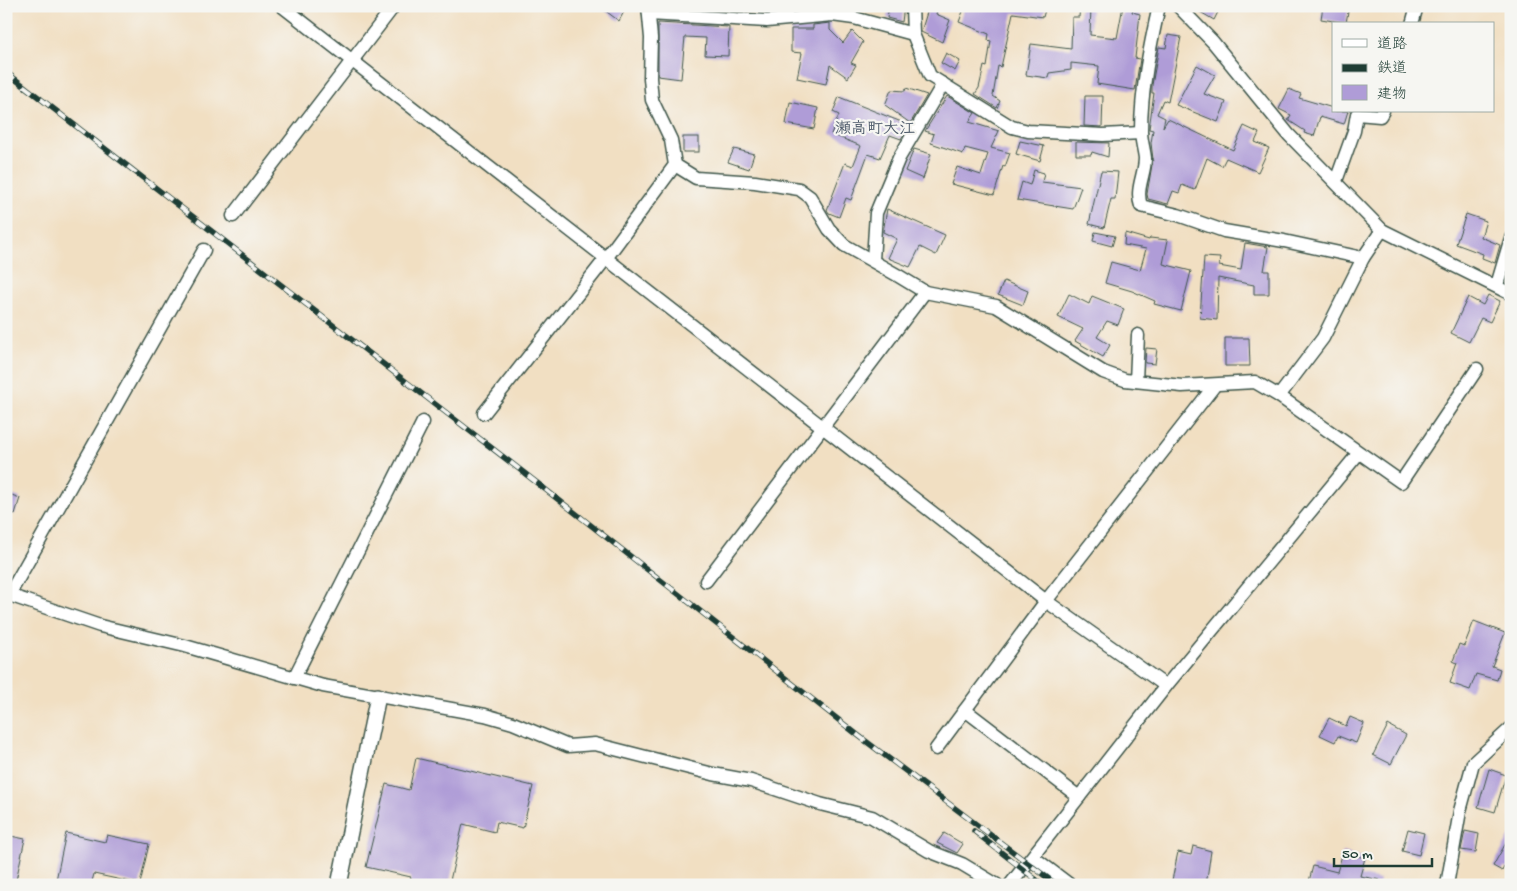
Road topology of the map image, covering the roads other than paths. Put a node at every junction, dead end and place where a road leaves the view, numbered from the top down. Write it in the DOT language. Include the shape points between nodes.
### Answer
graph roads {
  1 [pos="282,6"];
  2 [pos="394,6"];
  3 [pos="912,6"];
  4 [pos="1159,6"];
  5 [pos="1178,6"];
  6 [pos="1417,6"];
  7 [pos="649,10"];
  8 [pos="1413,22"];
  9 [pos="913,34"];
  10 [pos="352,60"];
  11 [pos="943,84"];
  12 [pos="1382,112"];
  13 [pos="1141,132"];
  14 [pos="675,165"];
  15 [pos="1336,181"];
  16 [pos="233,216"];
  17 [pos="1382,230"];
  18 [pos="1511,238"];
  19 [pos="204,250"];
  20 [pos="607,258"];
  21 [pos="1363,258"];
  22 [pos="873,260"];
  23 [pos="1497,285"];
  24 [pos="926,292"];
  25 [pos="1511,294"];
  26 [pos="1138,335"];
  27 [pos="1477,369"];
  28 [pos="1136,381"];
  29 [pos="1215,385"];
  30 [pos="1279,396"];
  31 [pos="484,413"];
  32 [pos="423,422"];
  33 [pos="822,426"];
  34 [pos="1358,454"];
  35 [pos="706,580"];
  36 [pos="8,594"];
  37 [pos="1046,601"];
  38 [pos="294,678"];
  39 [pos="1166,686"];
  40 [pos="378,696"];
  41 [pos="965,710"];
  42 [pos="1511,728"];
  43 [pos="936,749"];
  44 [pos="1079,797"];
  45 [pos="1033,856"];
  46 [pos="339,885"];
  47 [pos="997,885"];
  48 [pos="1010,885"];
  49 [pos="1070,885"];
  50 [pos="1447,885"];
  1 -- 10 [label="street"];
  2 -- 10 [label="street"];
  3 -- 9 [label="street"];
  4 -- 13 [label="street"];
  5 -- 15 [label="street" via="1213,42 1290,135"];
  6 -- 8 [label="street"];
  7 -- 9 [label="street" via="767,21 832,15"];
  7 -- 14 [label="street" via="652,100 671,140"];
  9 -- 11 [label="street" via="930,76"];
  10 -- 16 [label="street"];
  10 -- 20 [label="street"];
  11 -- 13 [label="street" via="1012,127 1028,131"];
  11 -- 22 [label="street" via="899,158 876,213"];
  12 -- 15 [label="street" via="1380,116 1357,114"];
  13 -- 21 [label="street" via="1145,160 1137,197 1141,206 1224,232"];
  14 -- 20 [label="street"];
  14 -- 22 [label="street" via="696,178 799,189 810,197 829,229 844,244"];
  15 -- 17 [label="street"];
  17 -- 21 [label="street"];
  17 -- 23 [label="street"];
  18 -- 23 [label="street"];
  19 -- 36 [label="street"];
  20 -- 31 [label="street"];
  20 -- 33 [label="street"];
  21 -- 30 [label="street" via="1323,338"];
  22 -- 24 [label="street"];
  23 -- 25 [label="street"];
  24 -- 28 [label="street" via="996,306 1104,372"];
  24 -- 33 [label="street"];
  26 -- 28 [label="street"];
  27 -- 34 [label="street" via="1401,482"];
  28 -- 29 [label="street" via="1182,386"];
  29 -- 30 [label="street" via="1255,382"];
  29 -- 37 [label="street"];
  30 -- 34 [label="street"];
  32 -- 38 [label="street"];
  33 -- 35 [label="street"];
  33 -- 37 [label="street"];
  34 -- 39 [label="street"];
  36 -- 38 [label="street" via="100,626 185,646"];
  37 -- 39 [label="street"];
  37 -- 41 [label="street"];
  38 -- 40 [label="street"];
  39 -- 44 [label="street"];
  40 -- 46 [label="street"];
  40 -- 47 [label="street" via="486,715 568,746 595,744 751,781 872,817 929,851 962,864"];
  41 -- 43 [label="street"];
  41 -- 44 [label="street"];
  42 -- 50 [label="street" via="1472,763"];
  44 -- 45 [label="street"];
  45 -- 48 [label="street"];
  45 -- 49 [label="street"];
}
